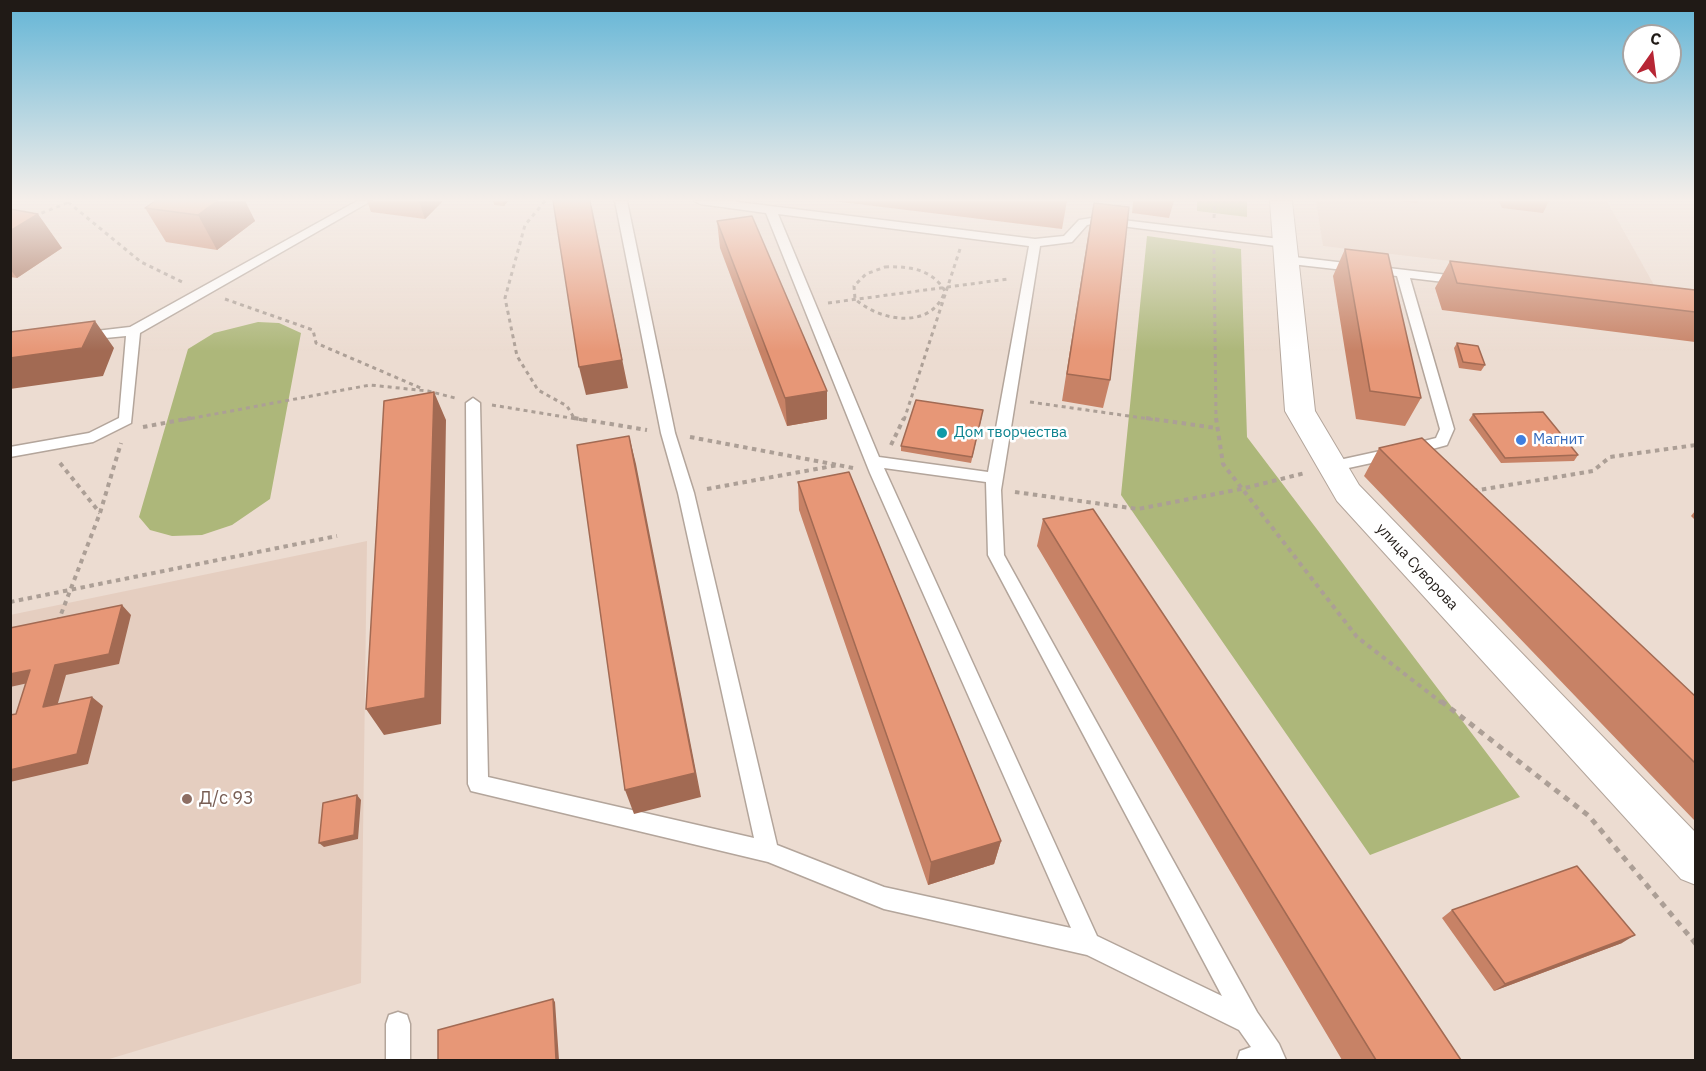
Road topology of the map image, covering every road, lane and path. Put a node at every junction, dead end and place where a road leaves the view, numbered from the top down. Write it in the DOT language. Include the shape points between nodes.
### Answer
graph roads {
  1 [pos="128,251"];
  2 [pos="276,251"];
  3 [pos="518,251"];
  4 [pos="631,251"];
  5 [pos="788,251"];
  6 [pos="959,251"];
  7 [pos="1034,251"];
  8 [pos="1214,251"];
  9 [pos="1281,251"];
  10 [pos="1285,252"];
  11 [pos="1402,273"];
  12 [pos="1031,276"];
  13 [pos="1472,282"];
  14 [pos="948,286"];
  15 [pos="943,287"];
  16 [pos="203,292"];
  17 [pos="944,298"];
  18 [pos="855,299"];
  19 [pos="810,305"];
  20 [pos="133,331"];
  21 [pos="66,338"];
  22 [pos="428,391"];
  23 [pos="1009,399"];
  24 [pos="474,403"];
  25 [pos="574,418"];
  26 [pos="1216,428"];
  27 [pos="122,441"];
  28 [pos="1695,445"];
  29 [pos="46,446"];
  30 [pos="1425,446"];
  31 [pos="10,452"];
  32 [pos="878,465"];
  33 [pos="1330,467"];
  34 [pos="994,484"];
  35 [pos="1241,489"];
  36 [pos="1471,491"];
  37 [pos="686,493"];
  38 [pos="100,513"];
  39 [pos="337,536"];
  40 [pos="70,591"];
  41 [pos="10,602"];
  42 [pos="58,622"];
  43 [pos="768,852"];
  44 [pos="1695,864"];
  45 [pos="1089,944"];
  46 [pos="1695,944"];
  47 [pos="1248,1021"];
  48 [pos="398,1024"];
  49 [pos="1264,1058"];
  50 [pos="398,1060"];
  1 -- 16 [label="path" via="141,262"];
  2 -- 16 [label="lane"];
  3 -- 25 [label="path" via="505,298 517,356 538,390 567,406"];
  4 -- 37 [label="lane" via="668,433"];
  5 -- 19 [label="lane"];
  6 -- 14 [label="path"];
  7 -- 12 [label="lane"];
  8 -- 26 [label="path"];
  9 -- 10 [label="lane"];
  10 -- 11 [label="lane"];
  10 -- 33 [label="street, улица Суворова" via="1300,411"];
  11 -- 13 [label="lane"];
  11 -- 30 [label="lane" via="1447,429 1442,441"];
  12 -- 14 [label="path"];
  12 -- 23 [label="lane"];
  14 -- 15 [label="path"];
  14 -- 17 [label="path"];
  15 -- 17 [label="path"];
  15 -- 18 [label="path"];
  15 -- 18 [label="path" via="919,270 885,267 859,279 853,292"];
  16 -- 20 [label="lane"];
  16 -- 22 [label="path" via="313,330 316,343"];
  17 -- 18 [label="path" via="925,315 902,319 878,315"];
  17 -- 32 [label="path" via="906,415"];
  18 -- 19 [label="path"];
  19 -- 32 [label="lane"];
  20 -- 21 [label="lane"];
  20 -- 29 [label="lane" via="126,420 93,437"];
  23 -- 26 [label="path"];
  23 -- 34 [label="lane"];
  24 -- 43 [label="lane" via="478,784"];
  26 -- 35 [label="path" via="1223,464"];
  27 -- 38 [label="path"];
  28 -- 36 [label="path" via="1610,457 1593,471"];
  29 -- 31 [label="lane"];
  29 -- 38 [label="path"];
  30 -- 33 [label="lane"];
  30 -- 36 [label="lane"];
  32 -- 34 [label="lane"];
  32 -- 37 [label="path" via="838,465"];
  32 -- 45 [label="lane"];
  33 -- 35 [label="path"];
  33 -- 44 [label="street, улица Суворова" via="1348,493"];
  34 -- 35 [label="path" via="1138,508"];
  34 -- 47 [label="lane" via="996,555"];
  35 -- 46 [label="path" via="1357,637 1589,816"];
  37 -- 43 [label="lane"];
  38 -- 40 [label="path"];
  39 -- 40 [label="path"];
  40 -- 41 [label="path"];
  40 -- 42 [label="path"];
  43 -- 45 [label="lane" via="884,898"];
  45 -- 47 [label="lane"];
  47 -- 49 [label="lane"];
  48 -- 50 [label="lane"];
}
